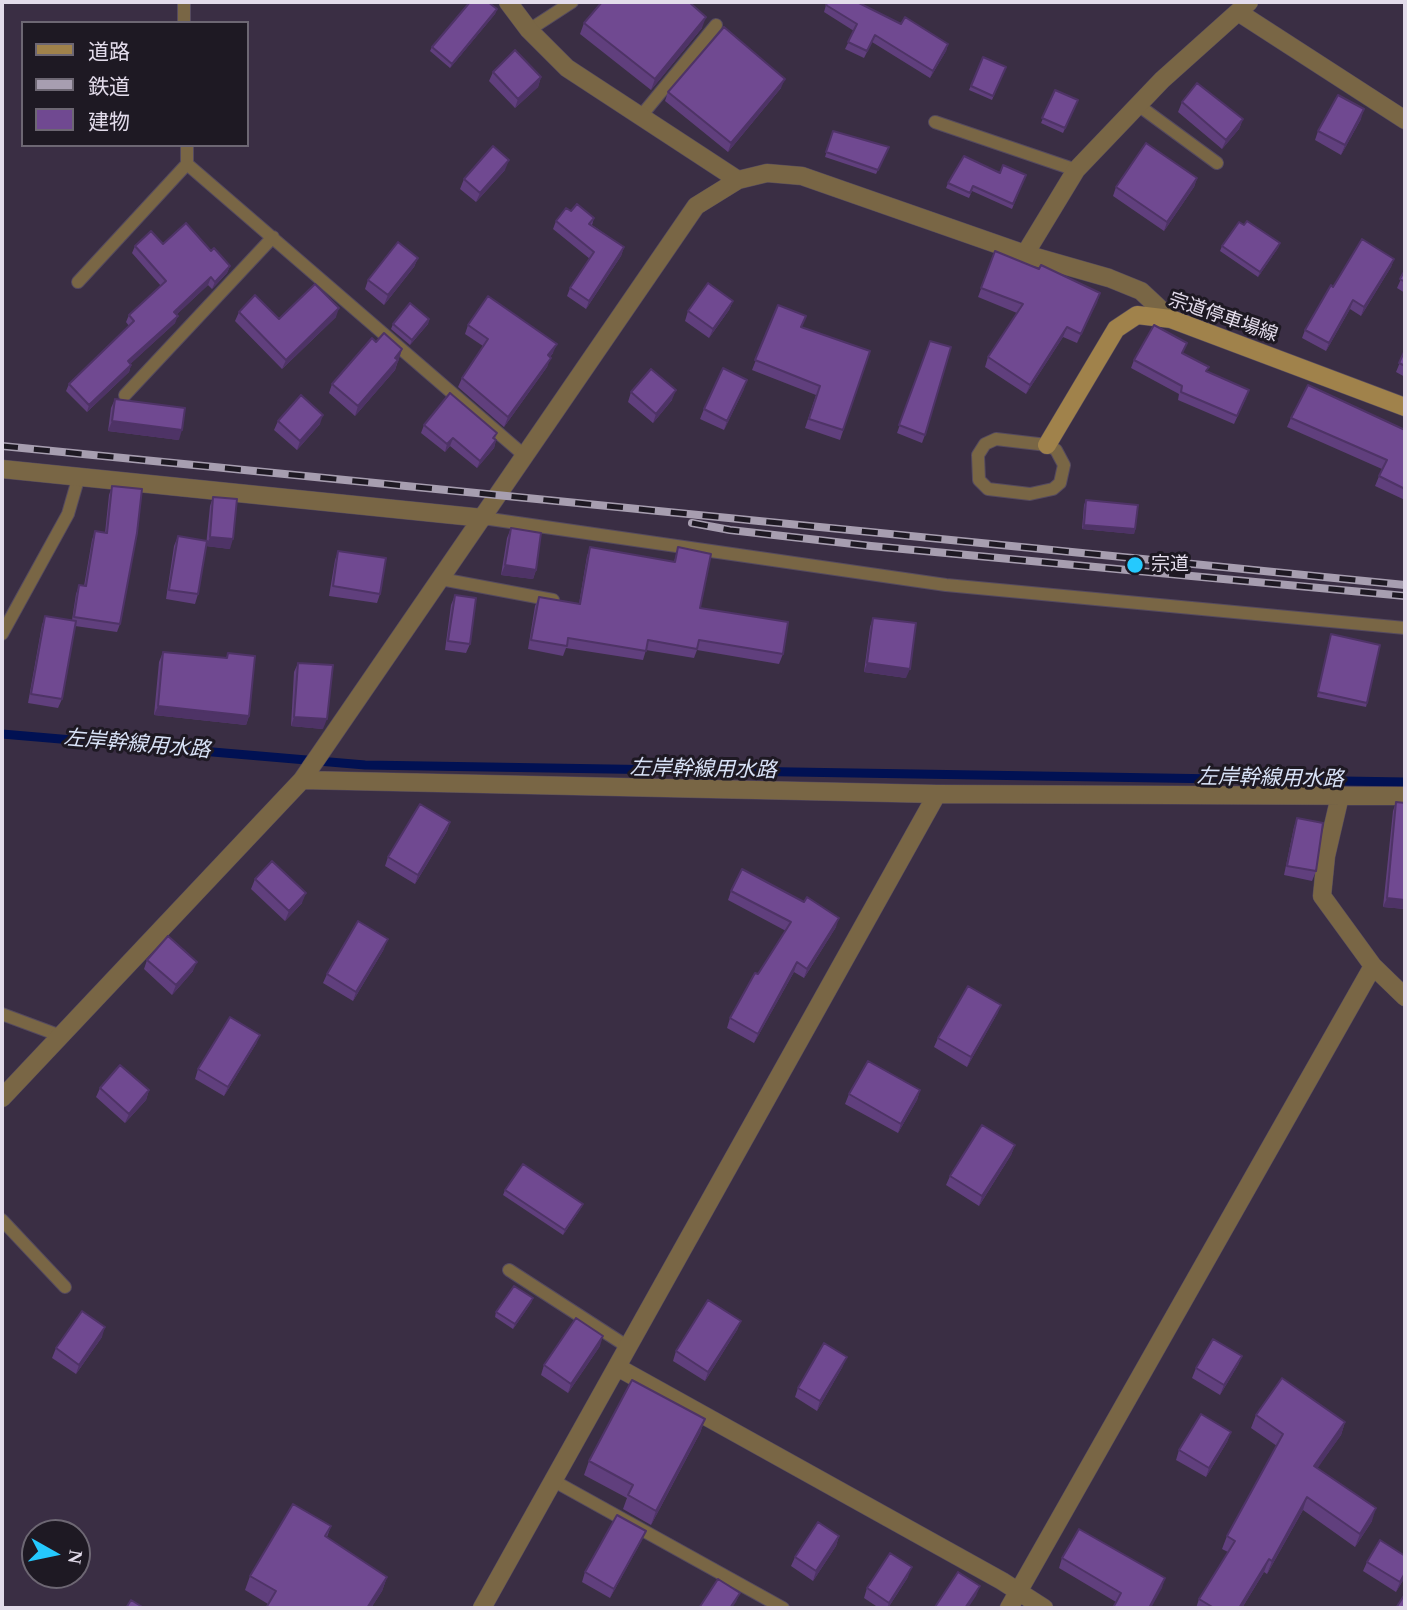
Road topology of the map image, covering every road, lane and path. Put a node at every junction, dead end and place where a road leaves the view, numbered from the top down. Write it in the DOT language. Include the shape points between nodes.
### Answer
graph roads {
  1 [pos="184,2"];
  2 [pos="508,2"];
  3 [pos="572,2"];
  4 [pos="1243,7"];
  5 [pos="184,21"];
  6 [pos="716,25"];
  7 [pos="529,30"];
  8 [pos="1139,105"];
  9 [pos="641,117"];
  10 [pos="1405,120"];
  11 [pos="934,122"];
  12 [pos="187,147"];
  13 [pos="1217,163"];
  14 [pos="187,164"];
  15 [pos="1076,170"];
  16 [pos="738,180"];
  17 [pos="273,237"];
  18 [pos="1025,254"];
  19 [pos="78,282"];
  20 [pos="1171,319"];
  21 [pos="125,395"];
  22 [pos="1405,407"];
  23 [pos="1047,445"];
  24 [pos="525,456"];
  25 [pos="2,469"];
  26 [pos="79,476"];
  27 [pos="483,518"];
  28 [pos="441,579"];
  29 [pos="560,602"];
  30 [pos="1405,628"];
  31 [pos="2,634"];
  32 [pos="302,780"];
  33 [pos="937,794"];
  34 [pos="1340,796"];
  35 [pos="1405,796"];
  36 [pos="1373,966"];
  37 [pos="1405,997"];
  38 [pos="2,1014"];
  39 [pos="61,1036"];
  40 [pos="2,1098"];
  41 [pos="2,1220"];
  42 [pos="509,1270"];
  43 [pos="65,1287"];
  44 [pos="628,1347"];
  45 [pos="618,1367"];
  46 [pos="554,1481"];
  47 [pos="1013,1601"];
  48 [pos="482,1608"];
  49 [pos="783,1608"];
  50 [pos="1044,1608"];
  1 -- 5 [label="lane"];
  2 -- 7 [label="street"];
  3 -- 7 [label="lane"];
  4 -- 8 [label="street"];
  4 -- 10 [label="street"];
  6 -- 9 [label="lane"];
  7 -- 9 [label="street" via="567,68"];
  8 -- 13 [label="lane"];
  8 -- 15 [label="street"];
  9 -- 16 [label="street"];
  11 -- 15 [label="lane"];
  12 -- 14 [label="lane"];
  14 -- 17 [label="lane"];
  14 -- 19 [label="lane"];
  15 -- 18 [label="street"];
  16 -- 18 [label="street" via="768,173 802,176"];
  16 -- 24 [label="street" via="696,206"];
  17 -- 21 [label="lane"];
  17 -- 24 [label="lane"];
  18 -- 20 [label="street" via="1140,291"];
  20 -- 22 [label="main road, 宗道停車場線"];
  20 -- 23 [label="main road, 宗道停車場線" via="1143,314 1116,329"];
  23 -- 23 [label="lane" via="1065,465 1060,483 1053,489 1014,493 988,489 979,480 978,456 985,443 1009,439"];
  24 -- 27 [label="street"];
  25 -- 26 [label="street"];
  26 -- 27 [label="street"];
  26 -- 31 [label="lane" via="68,514"];
  27 -- 28 [label="street"];
  27 -- 30 [label="lane" via="946,585"];
  28 -- 29 [label="lane"];
  28 -- 32 [label="street"];
  32 -- 33 [label="street"];
  32 -- 39 [label="street"];
  33 -- 34 [label="street"];
  33 -- 44 [label="street"];
  34 -- 35 [label="street"];
  34 -- 36 [label="street" via="1322,896"];
  36 -- 37 [label="street"];
  36 -- 47 [label="street"];
  38 -- 39 [label="lane"];
  39 -- 40 [label="street"];
  41 -- 43 [label="lane"];
  42 -- 44 [label="lane"];
  44 -- 45 [label="street"];
  45 -- 46 [label="street"];
  45 -- 47 [label="street" via="1002,1581"];
  46 -- 48 [label="street"];
  46 -- 49 [label="lane"];
  47 -- 50 [label="street"];
}
